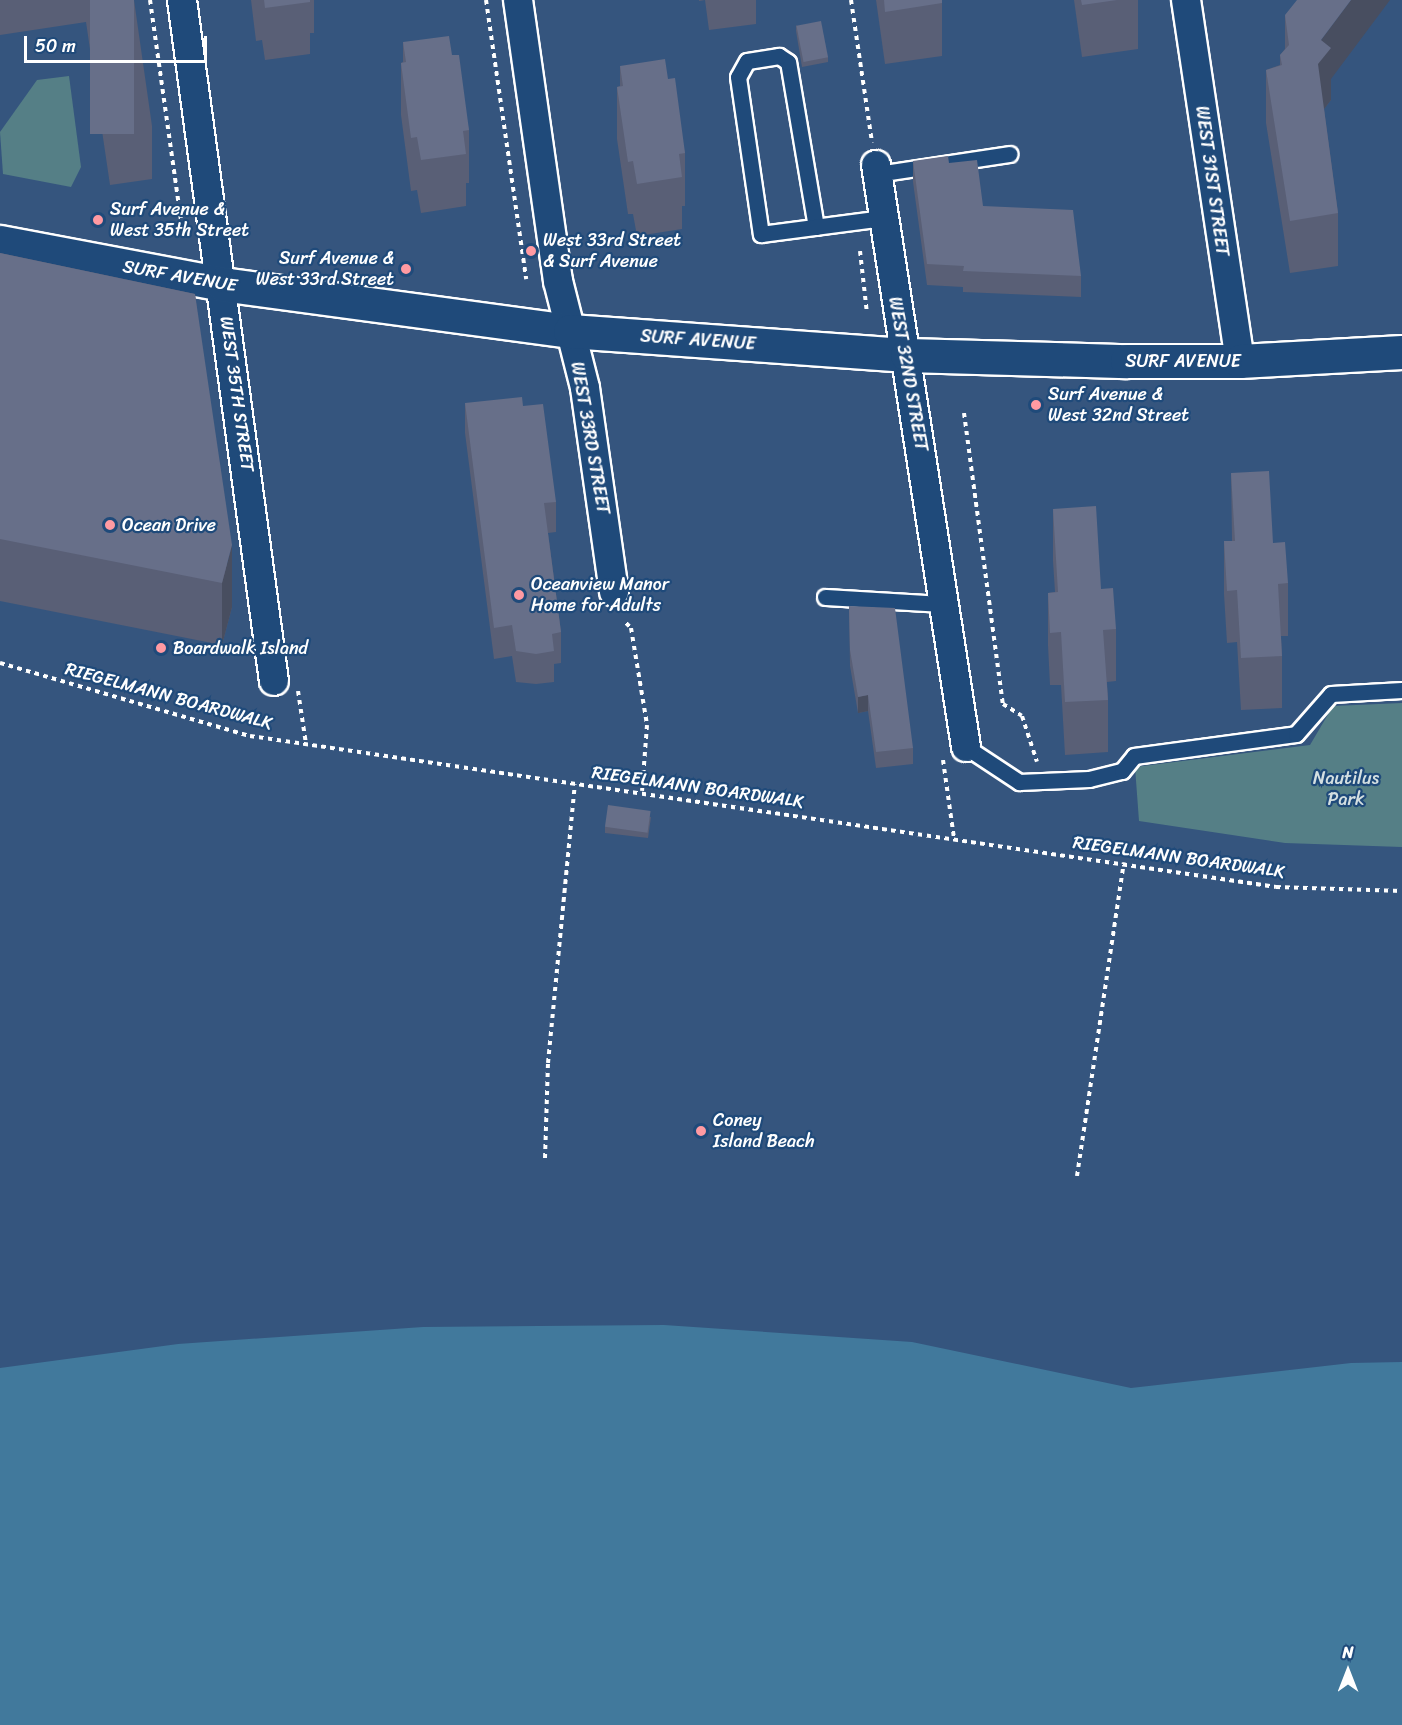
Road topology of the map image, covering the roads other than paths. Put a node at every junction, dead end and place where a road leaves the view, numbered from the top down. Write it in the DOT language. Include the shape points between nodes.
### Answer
graph roads {
  1 [pos="182,0"];
  2 [pos="518,0"];
  3 [pos="1186,0"];
  4 [pos="1009,154"];
  5 [pos="876,170"];
  6 [pos="883,218"];
  7 [pos="816,226"];
  8 [pos="0,242"];
  9 [pos="222,284"];
  10 [pos="570,331"];
  11 [pos="1402,352"];
  12 [pos="907,356"];
  13 [pos="1240,361"];
  14 [pos="615,592"];
  15 [pos="825,597"];
  16 [pos="943,604"];
  17 [pos="274,681"];
  18 [pos="1402,690"];
  19 [pos="966,747"];
  1 -- 9 [label="street, WEST 35TH STREET"];
  2 -- 10 [label="street, WEST 33RD STREET" via="558,281"];
  3 -- 13 [label="street, WEST 31ST STREET"];
  4 -- 5 [label="lane"];
  5 -- 6 [label="street, WEST 32ND STREET"];
  6 -- 7 [label="lane"];
  6 -- 12 [label="street, WEST 32ND STREET"];
  7 -- 7 [label="lane" via="760,234 738,77 747,61 779,56 788,62"];
  8 -- 9 [label="main road, SURF AVENUE"];
  9 -- 10 [label="main road, SURF AVENUE"];
  9 -- 17 [label="street, WEST 35TH STREET"];
  10 -- 12 [label="main road, SURF AVENUE"];
  10 -- 14 [label="street, WEST 33RD STREET" via="585,388"];
  11 -- 13 [label="main road, SURF AVENUE"];
  12 -- 13 [label="main road, SURF AVENUE"];
  12 -- 16 [label="street, WEST 32ND STREET"];
  15 -- 16 [label="lane"];
  16 -- 19 [label="street, WEST 32ND STREET"];
  18 -- 19 [label="lane" via="1331,694 1296,734 1134,756 1122,771 1089,779 1018,782"];
}
